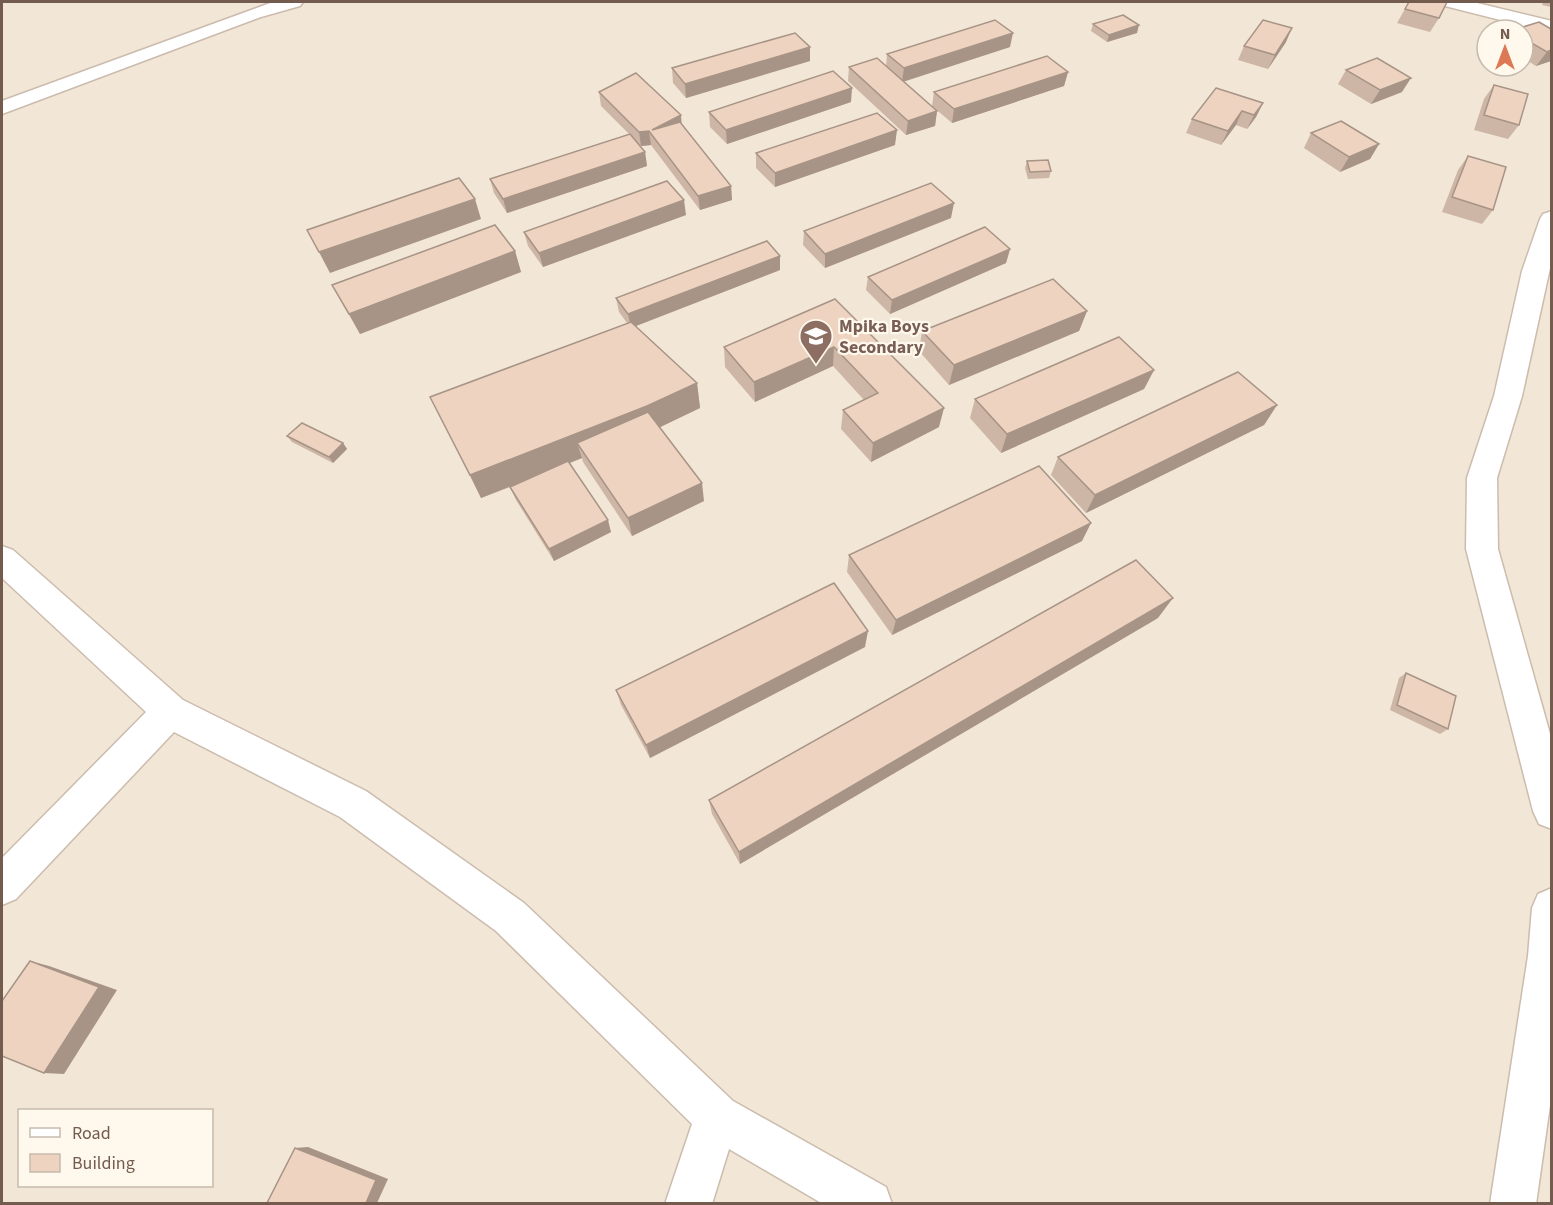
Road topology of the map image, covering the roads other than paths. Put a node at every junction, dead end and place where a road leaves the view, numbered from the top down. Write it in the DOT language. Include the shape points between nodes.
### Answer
graph roads {
  1 [pos="274,2"];
  2 [pos="293,2"];
  3 [pos="1452,2"];
  4 [pos="254,13"];
  5 [pos="1551,27"];
  6 [pos="2,108"];
  7 [pos="1551,219"];
  8 [pos="2,559"];
  9 [pos="170,712"];
  10 [pos="1551,811"];
  11 [pos="2,885"];
  12 [pos="1551,908"];
  13 [pos="717,1117"];
  14 [pos="688,1203"];
  15 [pos="869,1203"];
  16 [pos="1513,1203"];
  1 -- 4 [label="street"];
  2 -- 4 [label="street"];
  3 -- 5 [label="street"];
  4 -- 6 [label="street"];
  7 -- 10 [label="street" via="1535,271 1508,396 1482,478 1482,549"];
  8 -- 9 [label="street"];
  9 -- 11 [label="street"];
  9 -- 13 [label="street" via="353,804 510,917"];
  12 -- 16 [label="street" via="1549,956"];
  13 -- 14 [label="street"];
  13 -- 15 [label="street"];
}
